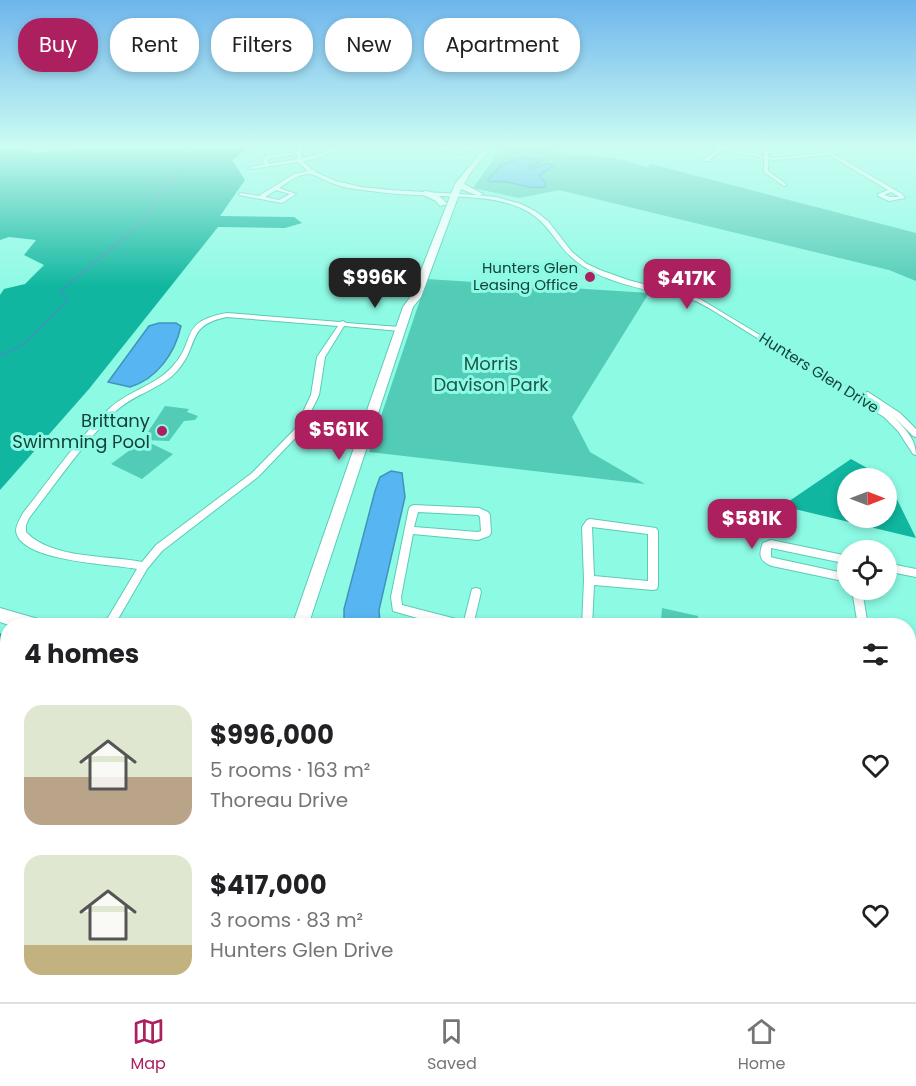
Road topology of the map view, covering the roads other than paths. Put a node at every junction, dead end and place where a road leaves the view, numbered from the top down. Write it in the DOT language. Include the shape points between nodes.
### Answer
graph roads {
  1 [pos="268,193"];
  2 [pos="290,193"];
  3 [pos="424,193"];
  4 [pos="427,193"];
  5 [pos="430,193"];
  6 [pos="452,193"];
  7 [pos="452,193"];
  8 [pos="463,193"];
  9 [pos="474,193"];
  10 [pos="241,194"];
  11 [pos="479,194"];
  12 [pos="260,198"];
  13 [pos="443,204"];
  14 [pos="408,307"];
  15 [pos="346,323"];
  16 [pos="401,326"];
  17 [pos="916,434"];
  18 [pos="916,452"];
  19 [pos="409,530"];
  20 [pos="837,558"];
  21 [pos="144,567"];
  22 [pos="897,569"];
  23 [pos="916,573"];
  24 [pos="837,576"];
  25 [pos="589,580"];
  26 [pos="476,592"];
  27 [pos="859,600"];
  28 [pos="113,618"];
  29 [pos="304,618"];
  30 [pos="436,618"];
  31 [pos="468,618"];
  32 [pos="587,618"];
  33 [pos="862,618"];
  1 -- 12 [label="street"];
  2 -- 12 [label="street" via="294,194 280,202"];
  3 -- 4 [label="street"];
  4 -- 5 [label="street"];
  4 -- 13 [label="street"];
  6 -- 13 [label="street"];
  7 -- 14 [label="street" via="416,297"];
  8 -- 18 [label="street, Hunters Glen Drive" via="526,208 541,217 566,249 588,267 711,307 887,415"];
  9 -- 11 [label="street"];
  10 -- 12 [label="street"];
  11 -- 17 [label="street, Hunters Glen Drive" via="516,201 543,212 580,255 594,264 720,306 878,402"];
  13 -- 14 [label="street" via="407,297"];
  14 -- 16 [label="street"];
  15 -- 16 [label="street"];
  15 -- 21 [label="street" via="321,357 310,409 289,440 255,475 170,538"];
  15 -- 21 [label="street" via="226,315 202,322 191,334 178,364 113,410 21,525 22,534 46,550"];
  16 -- 29 [label="street"];
  19 -- 19 [label="street" via="414,508 479,512 488,523 486,532 478,536"];
  19 -- 30 [label="street" via="396,597 398,608"];
  20 -- 24 [label="street" via="766,546 766,559 772,562"];
  21 -- 28 [label="street"];
  22 -- 23 [label="street"];
  25 -- 25 [label="street" via="590,523 653,531 653,586"];
  25 -- 32 [label="street"];
  26 -- 31 [label="street"];
  27 -- 33 [label="street"];
}
